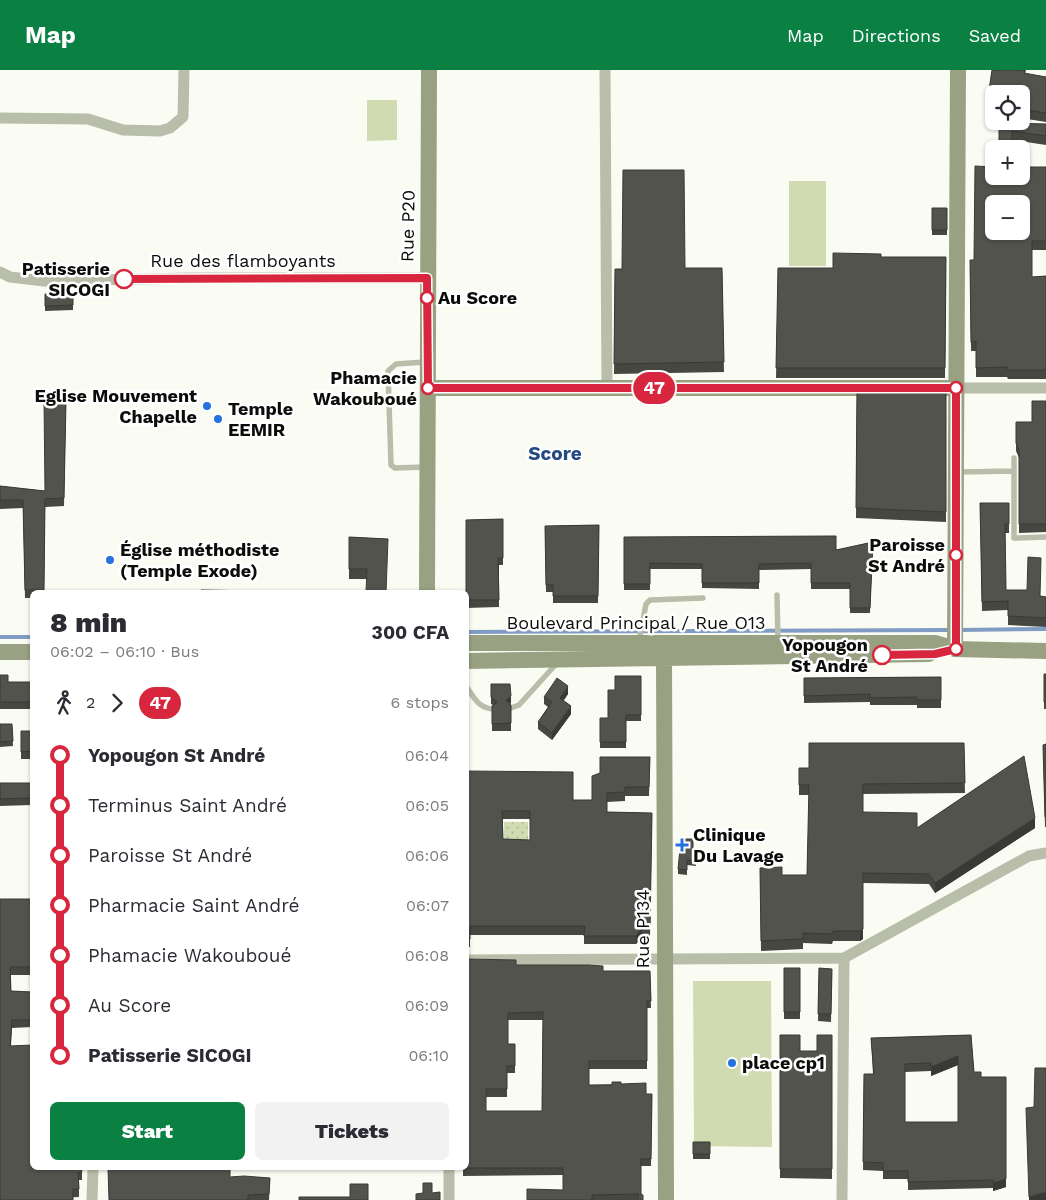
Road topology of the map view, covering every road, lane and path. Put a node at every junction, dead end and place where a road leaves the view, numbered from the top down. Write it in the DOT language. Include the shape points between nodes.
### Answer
graph roads {
  1 [pos="184,70"];
  2 [pos="429,70"];
  3 [pos="604,70"];
  4 [pos="958,70"];
  5 [pos="0,118"];
  6 [pos="0,272"];
  7 [pos="427,278"];
  8 [pos="428,362"];
  9 [pos="428,388"];
  10 [pos="607,388"];
  11 [pos="956,388"];
  12 [pos="1046,388"];
  13 [pos="1014,458"];
  14 [pos="427,467"];
  15 [pos="1014,471"];
  16 [pos="956,472"];
  17 [pos="1046,537"];
  18 [pos="427,590"];
  19 [pos="777,595"];
  20 [pos="703,598"];
  21 [pos="639,643"];
  22 [pos="778,643"];
  23 [pos="469,644"];
  24 [pos="956,649"];
  25 [pos="1046,651"];
  26 [pos="0,652"];
  27 [pos="30,652"];
  28 [pos="664,658"];
  29 [pos="561,659"];
  30 [pos="469,661"];
  31 [pos="469,691"];
  32 [pos="511,708"];
  33 [pos="492,709"];
  34 [pos="1046,853"];
  35 [pos="844,958"];
  36 [pos="469,960"];
  37 [pos="663,960"];
  38 [pos="93,1170"];
  39 [pos="449,1170"];
  40 [pos="92,1200"];
  41 [pos="449,1200"];
  42 [pos="666,1200"];
  43 [pos="842,1200"];
  1 -- 5 [label="street" via="183,116 170,128 160,131 123,130 88,119"];
  2 -- 7 [label="street, Rue P20"];
  3 -- 10 [label="street"];
  4 -- 11 [label="street"];
  6 -- 7 [label="street, Rue des flamboyants" via="10,277 44,281"];
  7 -- 8 [label="street, Rue P20"];
  8 -- 9 [label="street, Rue P20"];
  8 -- 14 [label="lane" via="396,364 388,371 391,465 395,468"];
  9 -- 10 [label="street"];
  9 -- 14 [label="street, Rue P20"];
  10 -- 11 [label="street"];
  11 -- 12 [label="street"];
  11 -- 16 [label="street"];
  13 -- 15 [label="lane"];
  14 -- 18 [label="street, Rue P20"];
  15 -- 16 [label="lane"];
  15 -- 17 [label="lane" via="1014,538"];
  16 -- 24 [label="street"];
  19 -- 22 [label="lane"];
  20 -- 21 [label="lane" via="650,600 646,604"];
  21 -- 22 [label="street, Boulevard Principal / Rue O13"];
  21 -- 23 [label="street, Boulevard Principal / Rue O13"];
  22 -- 24 [label="street, Boulevard Principal / Rue O13" via="935,643"];
  24 -- 25 [label="street, Boulevard Principal / Rue O13"];
  24 -- 28 [label="street, Boulevard Principal / Rue O13" via="935,654"];
  26 -- 27 [label="street"];
  28 -- 29 [label="street, Boulevard Principal / Rue O13"];
  28 -- 37 [label="street, Rue P134"];
  29 -- 30 [label="street, Boulevard Principal / Rue O13"];
  29 -- 32 [label="lane" via="519,706"];
  31 -- 33 [label="lane" via="482,708"];
  34 -- 35 [label="street" via="1029,856"];
  35 -- 37 [label="street"];
  35 -- 43 [label="street"];
  36 -- 37 [label="street"];
  37 -- 42 [label="street, Rue P134"];
  38 -- 40 [label="street"];
  39 -- 41 [label="street"];
}
